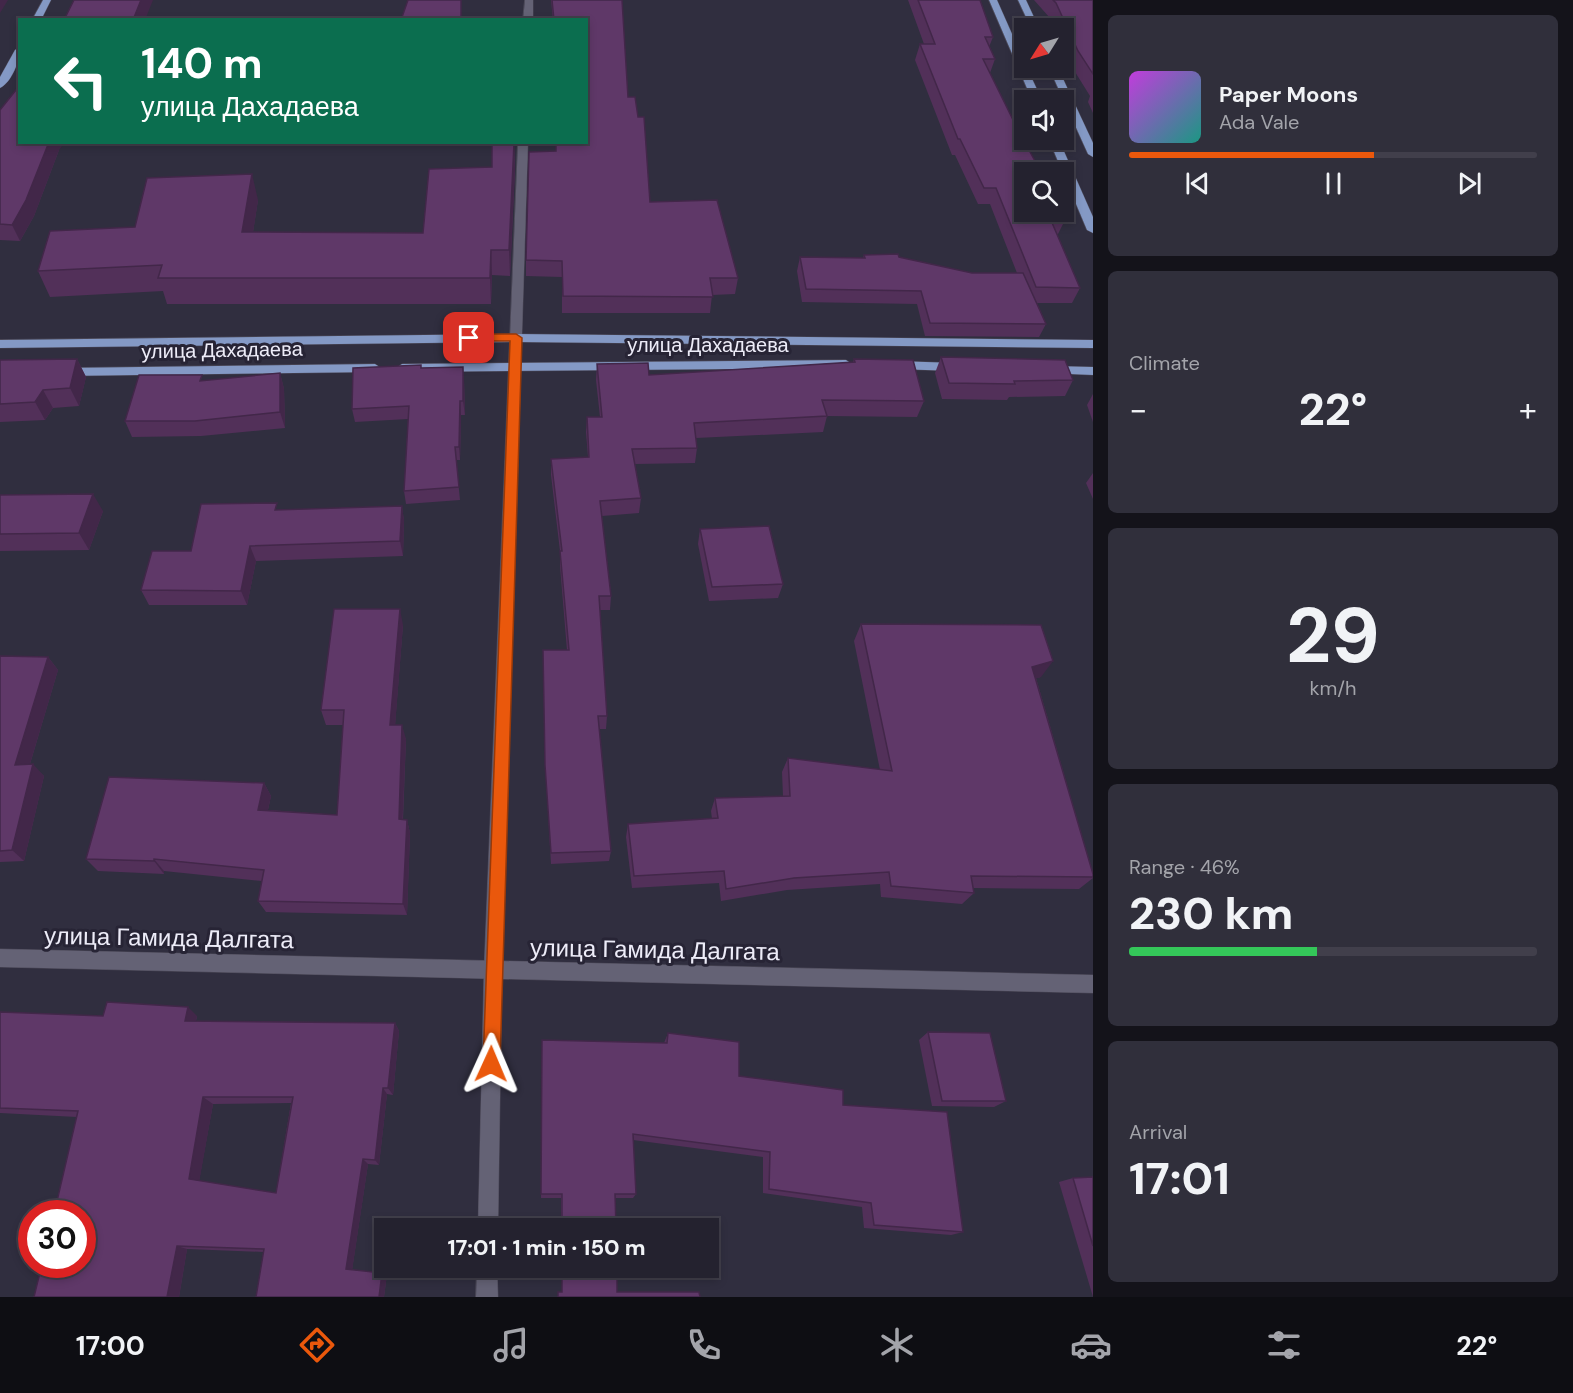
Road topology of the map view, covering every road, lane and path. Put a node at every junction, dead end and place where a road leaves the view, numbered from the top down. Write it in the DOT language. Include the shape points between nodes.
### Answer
graph roads {
  1 [pos="47,0"];
  2 [pos="529,0"];
  3 [pos="993,0"];
  4 [pos="1022,0"];
  5 [pos="37,18"];
  6 [pos="528,18"];
  7 [pos="1030,18"];
  8 [pos="18,54"];
  9 [pos="1058,78"];
  10 [pos="0,85"];
  11 [pos="1033,90"];
  12 [pos="523,144"];
  13 [pos="1058,150"];
  14 [pos="1093,154"];
  15 [pos="1093,230"];
  16 [pos="516,338"];
  17 [pos="0,344"];
  18 [pos="1093,344"];
  19 [pos="862,364"];
  20 [pos="885,365"];
  21 [pos="516,366"];
  22 [pos="966,367"];
  23 [pos="1035,369"];
  24 [pos="1093,371"];
  25 [pos="47,372"];
  26 [pos="0,958"];
  27 [pos="493,970"];
  28 [pos="1093,984"];
  29 [pos="488,1218"];
  30 [pos="487,1278"];
  31 [pos="487,1297"];
  1 -- 5 [label="main road"];
  2 -- 6 [label="street"];
  3 -- 11 [label="main road"];
  4 -- 7 [label="main road"];
  8 -- 10 [label="main road"];
  9 -- 14 [label="main road"];
  12 -- 16 [label="street"];
  13 -- 15 [label="main road"];
  16 -- 17 [label="main road, улица Дахадаева"];
  16 -- 18 [label="main road, улица Дахадаева"];
  16 -- 21 [label="street"];
  19 -- 21 [label="main road, улица Дахадаева"];
  20 -- 22 [label="main road"];
  21 -- 25 [label="main road, улица Дахадаева"];
  21 -- 27 [label="street"];
  23 -- 24 [label="main road"];
  26 -- 27 [label="street, улица Гамида Далгата"];
  27 -- 28 [label="street, улица Гамида Далгата"];
  27 -- 29 [label="street"];
  30 -- 31 [label="street"];
}
